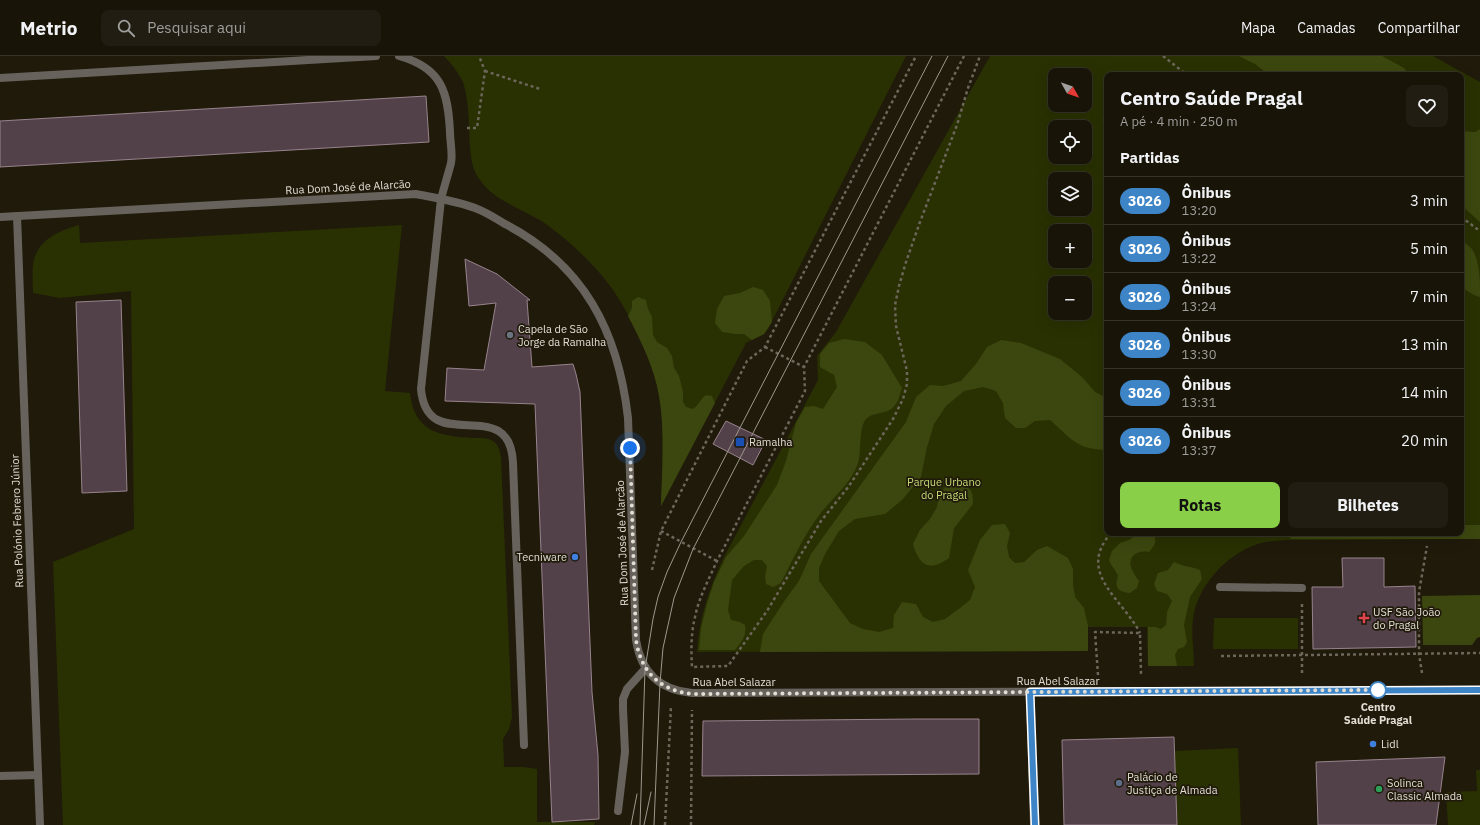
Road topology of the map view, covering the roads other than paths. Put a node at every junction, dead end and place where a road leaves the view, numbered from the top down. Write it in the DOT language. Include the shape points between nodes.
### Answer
graph roads {
  1 [pos="376,56"];
  2 [pos="399,56"];
  3 [pos="0,78"];
  4 [pos="441,199"];
  5 [pos="17,216"];
  6 [pos="0,217"];
  7 [pos="1220,587"];
  8 [pos="1302,588"];
  9 [pos="645,668"];
  10 [pos="1480,690"];
  11 [pos="1030,692"];
  12 [pos="524,745"];
  13 [pos="38,775"];
  14 [pos="0,776"];
  15 [pos="618,811"];
  16 [pos="40,825"];
  17 [pos="1034,825"];
  1 -- 3 [label="street"];
  2 -- 4 [label="street" via="420,64 437,78 446,99 451,162"];
  4 -- 5 [label="street, Rua Dom José de Alarcão" via="416,194"];
  4 -- 9 [label="street, Rua Dom José de Alarcão" via="475,208 517,230 548,251 586,293 609,335 624,382 628,418 636,640"];
  4 -- 12 [label="street" via="421,389 422,400 434,418 450,424 496,429 511,448"];
  5 -- 6 [label="street, Rua Dom José de Alarcão"];
  5 -- 13 [label="street, Rua Polónio Febrero Júnior"];
  7 -- 8 [label="street"];
  9 -- 11 [label="street, Rua Abel Salazar" via="669,688 692,694"];
  9 -- 15 [label="street" via="627,689 624,699 625,752"];
  10 -- 11 [label="street, Rua Abel Salazar"];
  11 -- 17 [label="street"];
  13 -- 14 [label="street"];
  13 -- 16 [label="street, Rua Polónio Febrero Júnior"];
}
